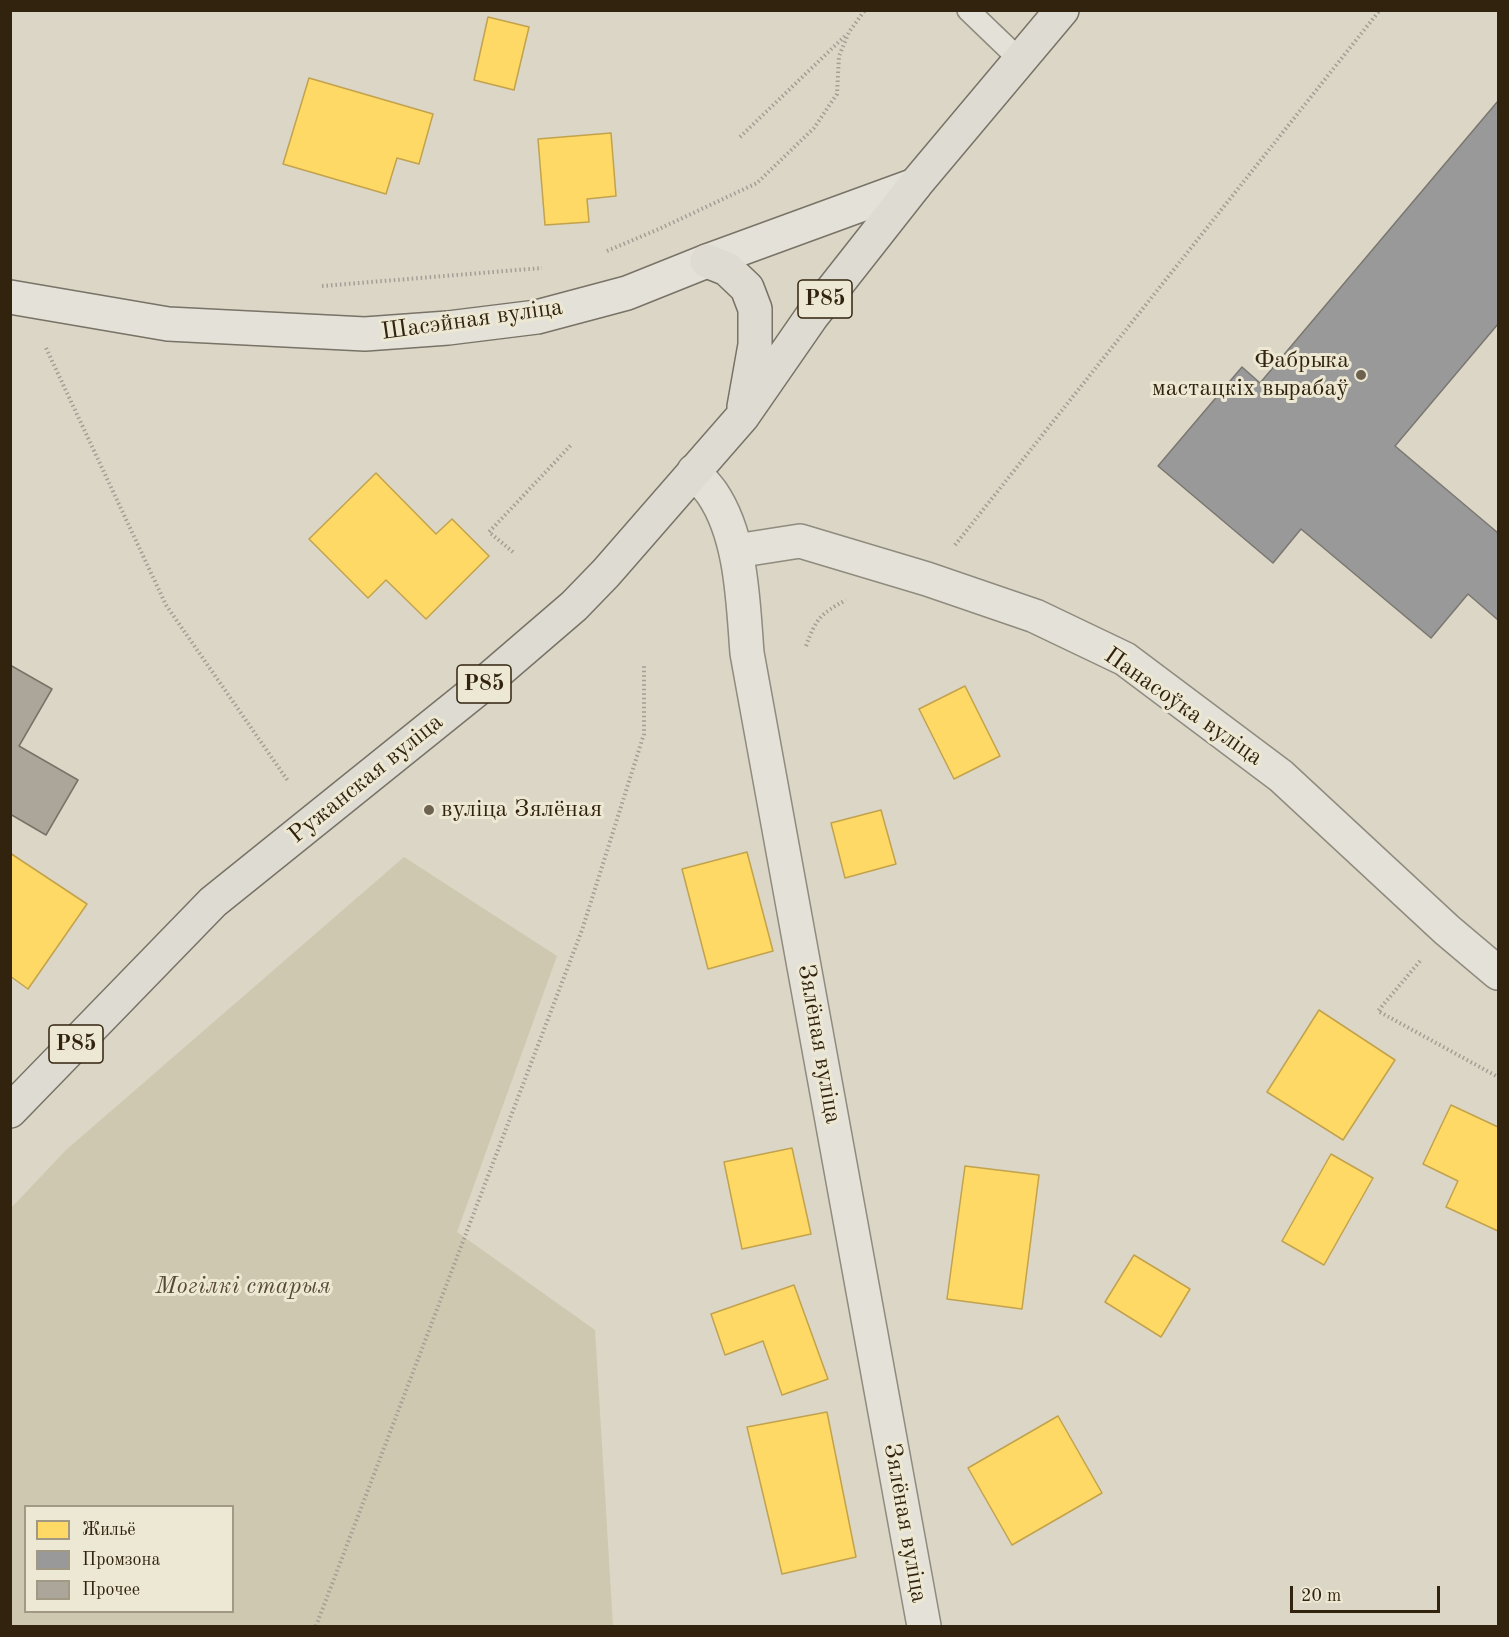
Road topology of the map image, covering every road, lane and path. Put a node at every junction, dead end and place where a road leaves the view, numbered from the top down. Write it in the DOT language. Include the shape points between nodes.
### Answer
graph roads {
  1 [pos="865,10"];
  2 [pos="968,10"];
  3 [pos="1062,10"];
  4 [pos="1380,10"];
  5 [pos="849,32"];
  6 [pos="1021,60"];
  7 [pos="740,137"];
  8 [pos="915,185"];
  9 [pos="598,254"];
  10 [pos="707,261"];
  11 [pos="545,268"];
  12 [pos="322,286"];
  13 [pos="10,297"];
  14 [pos="37,345"];
  15 [pos="742,417"];
  16 [pos="571,445"];
  17 [pos="694,471"];
  18 [pos="953,548"];
  19 [pos="736,551"];
  20 [pos="513,552"];
  21 [pos="849,599"];
  22 [pos="806,646"];
  23 [pos="644,666"];
  24 [pos="288,781"];
  25 [pos="1447,930"];
  26 [pos="1498,974"];
  27 [pos="1498,1077"];
  28 [pos="10,1111"];
  29 [pos="316,1626"];
  30 [pos="924,1626"];
  1 -- 5 [label="path"];
  2 -- 6 [label="lane"];
  3 -- 6 [label="main road, Р85"];
  4 -- 18 [label="path"];
  5 -- 7 [label="path"];
  5 -- 9 [label="path" via="839,56 837,94 814,128 757,183"];
  6 -- 8 [label="main road, Р85"];
  8 -- 10 [label="street, Шасэйная вуліца"];
  8 -- 15 [label="main road, Ружанская вуліца / Р85" via="812,316"];
  10 -- 13 [label="street, Шасэйная вуліца" via="627,293 537,317 365,334 168,324"];
  10 -- 15 [label="main road" via="727,269 747,288 755,309 755,345"];
  11 -- 12 [label="path"];
  14 -- 24 [label="path" via="46,348 166,605"];
  15 -- 17 [label="main road, Ружанская вуліца / Р85"];
  16 -- 20 [label="path" via="489,532"];
  17 -- 19 [label="street, Зялёная вуліца" via="713,494"];
  17 -- 28 [label="main road, Ружанская вуліца / Р85" via="574,606 474,692 213,902"];
  19 -- 25 [label="street, Панасоўка вуліца" via="800,541 1035,616 1125,659 1281,776"];
  19 -- 30 [label="street, Зялёная вуліца" via="747,653"];
  21 -- 22 [label="path" via="826,611 814,624"];
  23 -- 29 [label="path" via="644,734 582,930"];
  25 -- 26 [label="street, Панасоўка вуліца"];
  25 -- 27 [label="path" via="1378,1011"];
}
